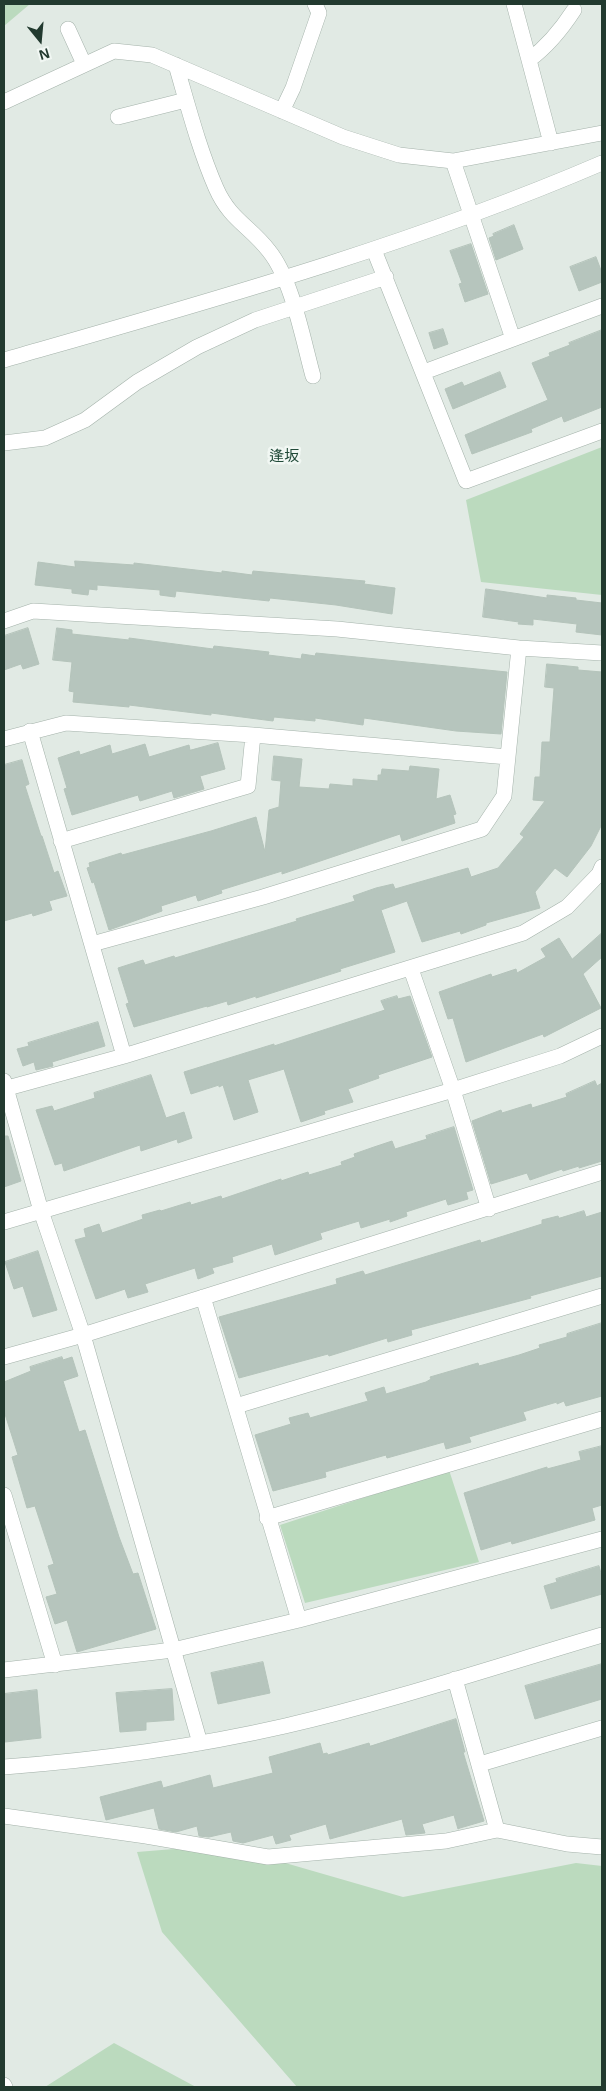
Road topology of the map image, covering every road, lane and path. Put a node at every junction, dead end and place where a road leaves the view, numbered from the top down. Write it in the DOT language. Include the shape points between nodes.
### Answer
graph roads {
  1 [pos="315,4"];
  2 [pos="514,4"];
  3 [pos="574,10"];
  4 [pos="68,29"];
  5 [pos="529,60"];
  6 [pos="84,64"];
  7 [pos="176,65"];
  8 [pos="186,100"];
  9 [pos="4,102"];
  10 [pos="282,111"];
  11 [pos="118,117"];
  12 [pos="602,133"];
  13 [pos="551,143"];
  14 [pos="453,160"];
  15 [pos="602,163"];
  16 [pos="471,215"];
  17 [pos="374,250"];
  18 [pos="386,277"];
  19 [pos="286,279"];
  20 [pos="602,306"];
  21 [pos="294,308"];
  22 [pos="513,339"];
  23 [pos="4,360"];
  24 [pos="424,372"];
  25 [pos="313,376"];
  26 [pos="602,431"];
  27 [pos="4,443"];
  28 [pos="4,621"];
  29 [pos="519,648"];
  30 [pos="602,653"];
  31 [pos="30,732"];
  32 [pos="253,735"];
  33 [pos="4,739"];
  34 [pos="508,757"];
  35 [pos="61,841"];
  36 [pos="602,867"];
  37 [pos="92,944"];
  38 [pos="411,969"];
  39 [pos="602,1036"];
  40 [pos="124,1056"];
  41 [pos="4,1086"];
  42 [pos="453,1090"];
  43 [pos="602,1172"];
  44 [pos="489,1209"];
  45 [pos="41,1211"];
  46 [pos="4,1222"];
  47 [pos="602,1296"];
  48 [pos="203,1298"];
  49 [pos="84,1335"];
  50 [pos="4,1357"];
  51 [pos="236,1406"];
  52 [pos="602,1419"];
  53 [pos="4,1495"];
  54 [pos="267,1518"];
  55 [pos="602,1539"];
  56 [pos="299,1620"];
  57 [pos="602,1635"];
  58 [pos="174,1650"];
  59 [pos="55,1665"];
  60 [pos="4,1670"];
  61 [pos="455,1679"];
  62 [pos="602,1728"];
  63 [pos="200,1743"];
  64 [pos="480,1764"];
  65 [pos="4,1767"];
  66 [pos="4,1816"];
  67 [pos="497,1830"];
  68 [pos="602,1847"];
  1 -- 10 [label="street" via="319,13"];
  2 -- 5 [label="street"];
  3 -- 5 [label="street" via="558,34"];
  4 -- 6 [label="street"];
  5 -- 13 [label="street"];
  6 -- 7 [label="street" via="114,51 152,55"];
  6 -- 9 [label="street"];
  7 -- 8 [label="street"];
  7 -- 10 [label="street"];
  8 -- 11 [label="street"];
  8 -- 19 [label="street" via="216,188 229,212 269,251"];
  10 -- 14 [label="street" via="343,137 399,155"];
  12 -- 13 [label="street"];
  13 -- 14 [label="street"];
  14 -- 16 [label="street"];
  15 -- 16 [label="street"];
  16 -- 17 [label="street"];
  16 -- 22 [label="street"];
  17 -- 18 [label="street"];
  17 -- 19 [label="street"];
  18 -- 21 [label="street"];
  18 -- 24 [label="street"];
  19 -- 21 [label="street"];
  19 -- 23 [label="street"];
  20 -- 22 [label="street"];
  21 -- 25 [label="street"];
  21 -- 27 [label="street" via="256,320 197,347 137,382 85,420 45,438"];
  22 -- 24 [label="street"];
  24 -- 26 [label="street" via="466,481"];
  28 -- 29 [label="street" via="33,611 337,629"];
  29 -- 30 [label="street"];
  29 -- 34 [label="street"];
  31 -- 32 [label="street" via="66,723"];
  31 -- 33 [label="street"];
  31 -- 35 [label="street"];
  32 -- 34 [label="street"];
  32 -- 35 [label="street" via="248,786"];
  34 -- 37 [label="street" via="504,796 482,829 263,897"];
  35 -- 37 [label="street"];
  36 -- 38 [label="street" via="567,907 523,933"];
  37 -- 40 [label="street"];
  38 -- 40 [label="street"];
  38 -- 42 [label="street"];
  39 -- 42 [label="street" via="560,1056"];
  40 -- 41 [label="street"];
  41 -- 45 [label="street"];
  42 -- 44 [label="street"];
  42 -- 45 [label="street"];
  43 -- 44 [label="street"];
  44 -- 48 [label="street"];
  45 -- 46 [label="street"];
  45 -- 49 [label="street"];
  47 -- 51 [label="street"];
  48 -- 49 [label="street"];
  48 -- 51 [label="street"];
  49 -- 50 [label="street"];
  49 -- 58 [label="street"];
  51 -- 54 [label="street"];
  52 -- 54 [label="street"];
  53 -- 59 [label="street"];
  54 -- 56 [label="street"];
  55 -- 56 [label="street"];
  56 -- 58 [label="street"];
  57 -- 61 [label="street"];
  58 -- 59 [label="street"];
  58 -- 63 [label="street"];
  59 -- 60 [label="street"];
  61 -- 63 [label="street" via="302,1722"];
  61 -- 64 [label="street"];
  62 -- 64 [label="street"];
  63 -- 65 [label="street"];
  64 -- 67 [label="street"];
  66 -- 67 [label="street" via="268,1857 446,1841"];
  67 -- 68 [label="street" via="567,1844"];
}
